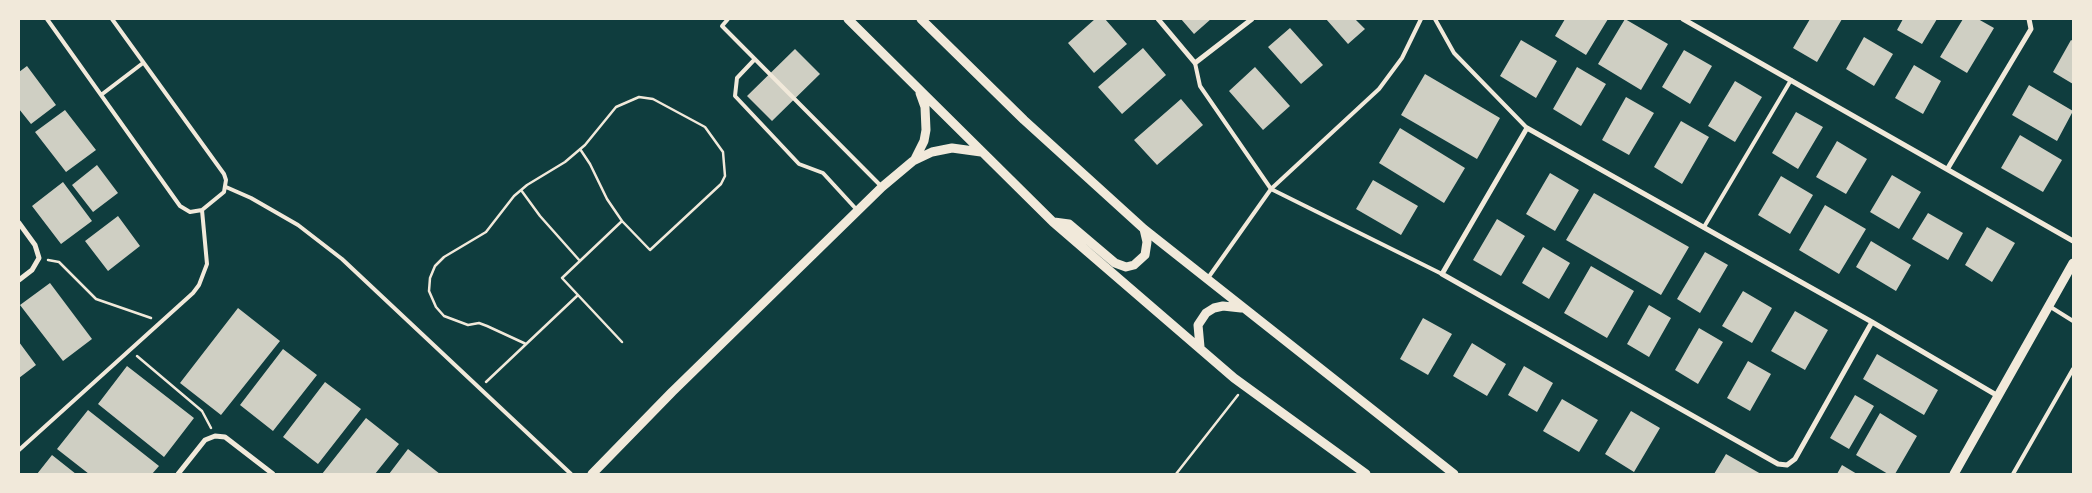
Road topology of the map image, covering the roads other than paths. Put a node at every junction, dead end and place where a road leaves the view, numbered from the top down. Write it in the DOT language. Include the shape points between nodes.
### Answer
graph roads {
  1 [pos="47,19"];
  2 [pos="112,19"];
  3 [pos="728,19"];
  4 [pos="848,19"];
  5 [pos="921,19"];
  6 [pos="1158,19"];
  7 [pos="1252,19"];
  8 [pos="1421,19"];
  9 [pos="1435,19"];
  10 [pos="1683,19"];
  11 [pos="2029,19"];
  12 [pos="755,59"];
  13 [pos="143,63"];
  14 [pos="1195,64"];
  15 [pos="1791,80"];
  16 [pos="916,86"];
  17 [pos="101,95"];
  18 [pos="1527,128"];
  19 [pos="983,153"];
  20 [pos="914,161"];
  21 [pos="1948,168"];
  22 [pos="226,187"];
  23 [pos="882,187"];
  24 [pos="1271,189"];
  25 [pos="202,210"];
  26 [pos="857,210"];
  27 [pos="1053,222"];
  28 [pos="19,223"];
  29 [pos="1704,227"];
  30 [pos="1144,229"];
  31 [pos="2073,241"];
  32 [pos="2073,263"];
  33 [pos="1442,274"];
  34 [pos="19,280"];
  35 [pos="1207,280"];
  36 [pos="2049,306"];
  37 [pos="1241,308"];
  38 [pos="2073,321"];
  39 [pos="1872,322"];
  40 [pos="1200,347"];
  41 [pos="2073,368"];
  42 [pos="2072,375"];
  43 [pos="1998,396"];
  44 [pos="19,450"];
  45 [pos="178,474"];
  46 [pos="274,474"];
  47 [pos="571,474"];
  48 [pos="592,474"];
  49 [pos="1366,474"];
  50 [pos="1454,474"];
  51 [pos="1954,474"];
  52 [pos="2013,474"];
  1 -- 17 [label="lane"];
  2 -- 13 [label="lane"];
  3 -- 12 [label="lane" via="722,26"];
  4 -- 16 [label="street"];
  5 -- 30 [label="street" via="1024,120"];
  6 -- 14 [label="street"];
  7 -- 14 [label="street"];
  8 -- 24 [label="lane" via="1402,58 1380,90"];
  9 -- 18 [label="lane" via="1454,53"];
  10 -- 15 [label="street"];
  11 -- 21 [label="street" via="2030,28"];
  12 -- 23 [label="lane"];
  12 -- 26 [label="lane" via="737,78 735,96 799,164 822,173"];
  13 -- 17 [label="lane"];
  13 -- 22 [label="lane" via="224,174"];
  14 -- 24 [label="lane" via="1200,86"];
  15 -- 21 [label="street"];
  15 -- 29 [label="lane"];
  16 -- 19 [label="street"];
  16 -- 20 [label="street" via="927,118 924,141"];
  17 -- 25 [label="lane" via="180,206 190,212"];
  18 -- 29 [label="street"];
  18 -- 33 [label="street"];
  19 -- 20 [label="street" via="963,148 942,149"];
  19 -- 27 [label="street"];
  20 -- 23 [label="street"];
  21 -- 31 [label="street"];
  22 -- 25 [label="lane" via="220,197"];
  22 -- 47 [label="lane" via="275,211 320,241"];
  23 -- 26 [label="street"];
  24 -- 33 [label="lane"];
  24 -- 35 [label="lane"];
  25 -- 44 [label="lane" via="207,254 204,274 192,293"];
  26 -- 48 [label="street"];
  27 -- 30 [label="street" via="1069,224 1115,263 1126,267 1134,265 1144,255 1147,242"];
  27 -- 40 [label="street"];
  28 -- 34 [label="street" via="35,245 39,258 32,270"];
  29 -- 39 [label="street"];
  30 -- 35 [label="street"];
  32 -- 36 [label="street"];
  33 -- 39 [label="street" via="1778,464 1787,465 1795,459"];
  35 -- 37 [label="street"];
  36 -- 38 [label="lane"];
  36 -- 43 [label="street"];
  37 -- 40 [label="street" via="1224,306 1206,313 1198,325"];
  37 -- 50 [label="street"];
  39 -- 43 [label="street"];
  40 -- 49 [label="street" via="1245,386"];
  41 -- 42 [label="lane"];
  42 -- 52 [label="lane"];
  43 -- 51 [label="street"];
  45 -- 46 [label="street" via="205,440 215,436 225,437"];
}
